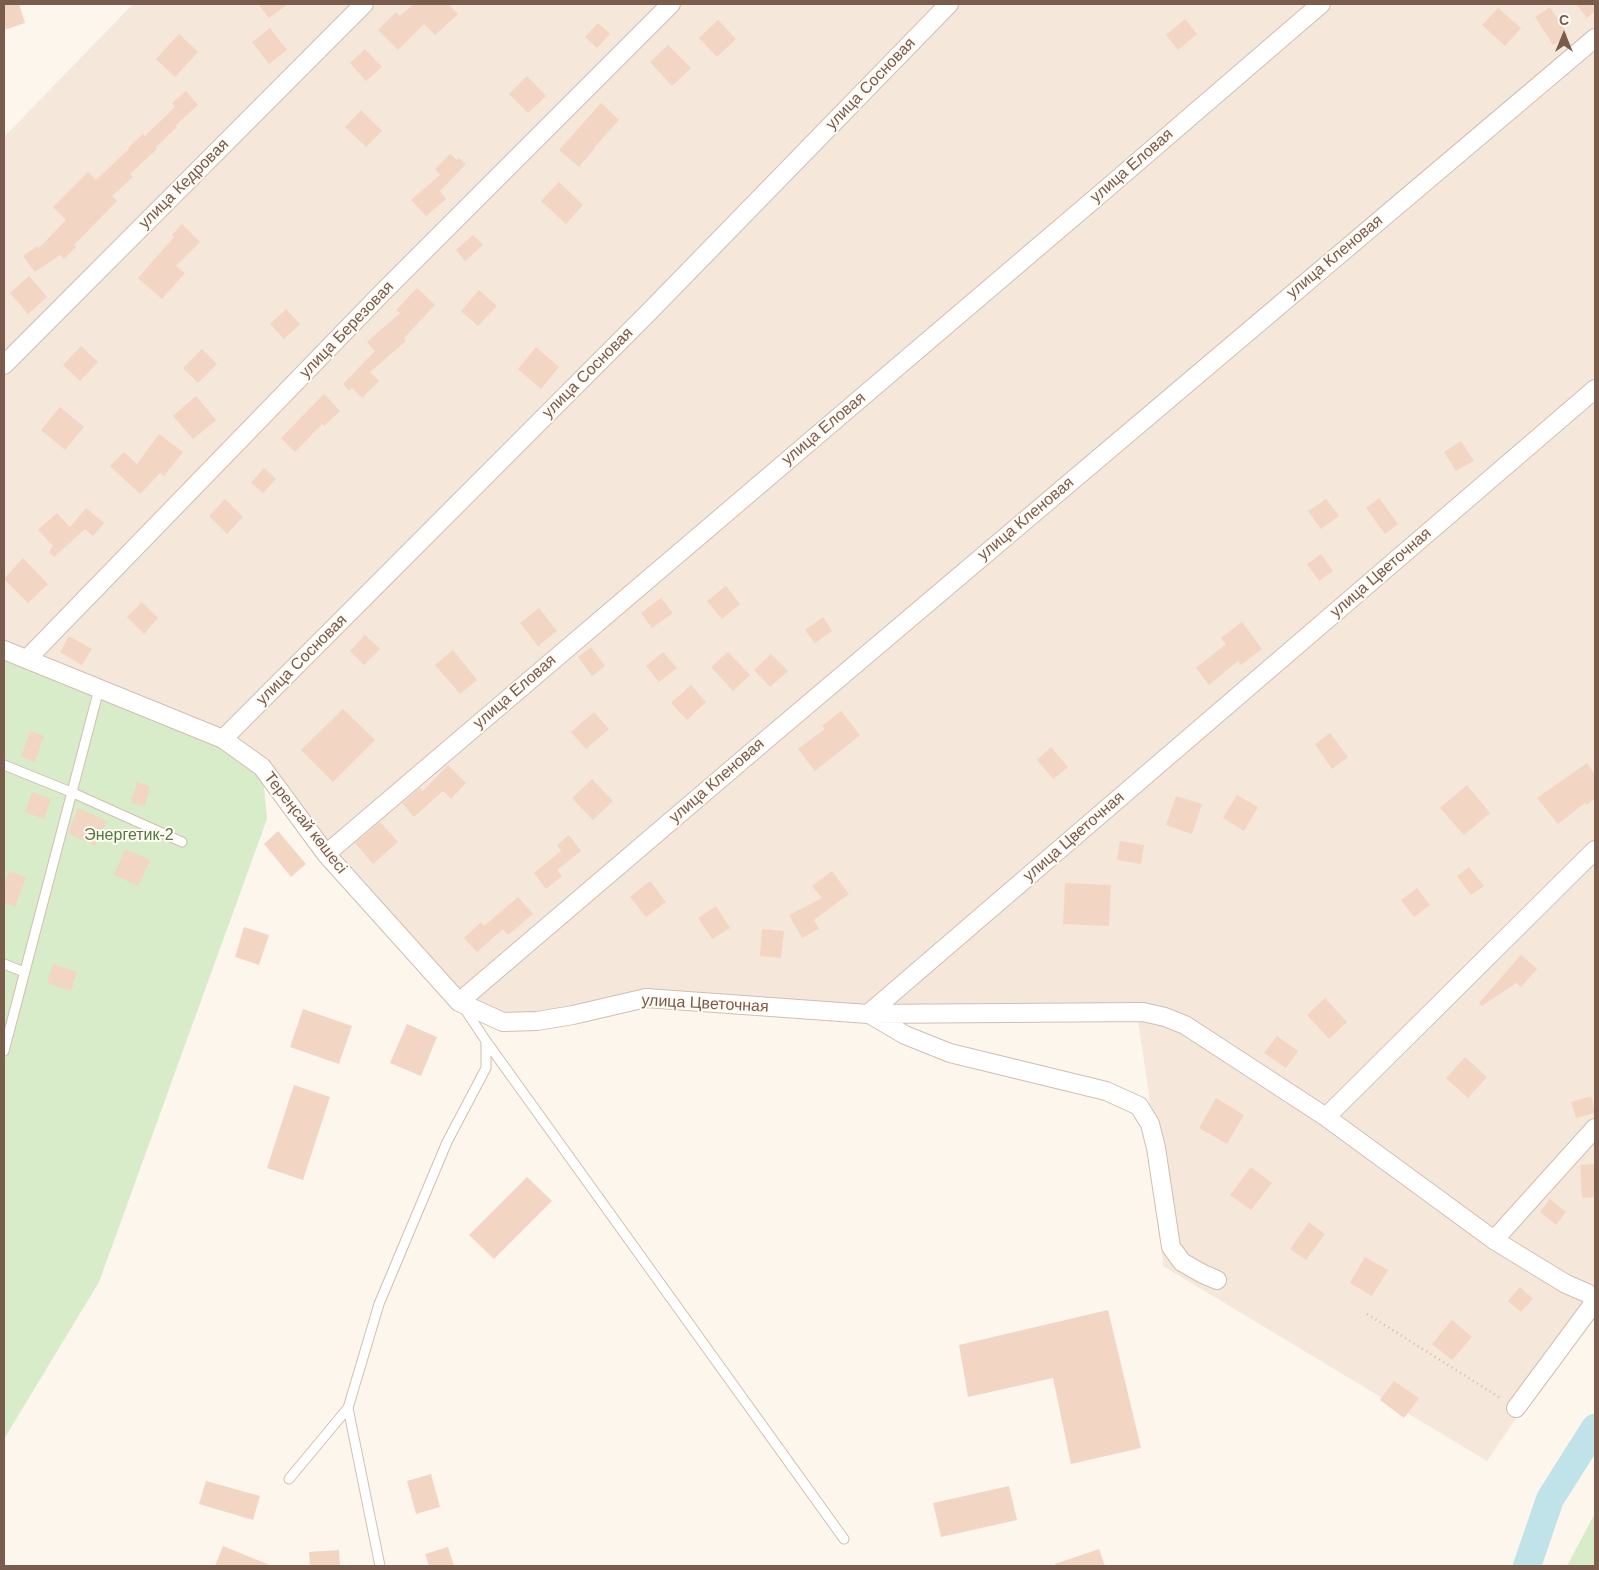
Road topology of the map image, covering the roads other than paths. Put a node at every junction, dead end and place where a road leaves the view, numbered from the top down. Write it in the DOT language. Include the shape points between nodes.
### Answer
graph roads {
  1 [pos="364,4"];
  2 [pos="671,4"];
  3 [pos="949,4"];
  4 [pos="1321,4"];
  5 [pos="1595,38"];
  6 [pos="4,365"];
  7 [pos="1595,389"];
  8 [pos="4,650"];
  9 [pos="26,660"];
  10 [pos="99,689"];
  11 [pos="223,739"];
  12 [pos="4,765"];
  13 [pos="72,792"];
  14 [pos="182,842"];
  15 [pos="1595,850"];
  16 [pos="326,854"];
  17 [pos="4,964"];
  18 [pos="24,972"];
  19 [pos="459,1002"];
  20 [pos="868,1014"];
  21 [pos="486,1042"];
  22 [pos="4,1051"];
  23 [pos="1326,1117"];
  24 [pos="1595,1128"];
  25 [pos="1494,1240"];
  26 [pos="1217,1280"];
  27 [pos="348,1408"];
  28 [pos="1516,1408"];
  29 [pos="289,1480"];
  30 [pos="844,1539"];
  31 [pos="380,1566"];
  1 -- 6 [label="street, улица Кедровая"];
  2 -- 9 [label="street, улица Березовая" via="382,293"];
  3 -- 11 [label="street, улица Сосновая" via="649,312"];
  4 -- 16 [label="street, улица Еловая"];
  5 -- 19 [label="street, улица Кленовая"];
  7 -- 20 [label="street, улица Цветочная"];
  8 -- 9 [label="street, Тереңсай көшесі"];
  9 -- 10 [label="street, Тереңсай көшесі"];
  10 -- 11 [label="street, Тереңсай көшесі"];
  10 -- 13 [label="lane"];
  11 -- 16 [label="street, Тереңсай көшесі" via="262,767"];
  12 -- 13 [label="lane"];
  13 -- 14 [label="lane"];
  13 -- 18 [label="lane"];
  15 -- 23 [label="street"];
  16 -- 19 [label="street, Тереңсай көшесі"];
  17 -- 18 [label="lane"];
  18 -- 22 [label="lane"];
  19 -- 20 [label="street, улица Цветочная" via="503,1022 555,1018 646,998"];
  19 -- 21 [label="lane"];
  20 -- 23 [label="street" via="1143,1012 1186,1026"];
  20 -- 26 [label="street" via="905,1035 950,1053 1106,1091 1139,1106 1150,1124 1156,1148 1171,1247 1182,1262"];
  21 -- 27 [label="lane" via="486,1068 447,1142 379,1304"];
  21 -- 30 [label="lane"];
  23 -- 25 [label="street"];
  24 -- 25 [label="street"];
  25 -- 28 [label="street" via="1593,1298 1593,1304"];
  27 -- 29 [label="lane"];
  27 -- 31 [label="lane"];
}
